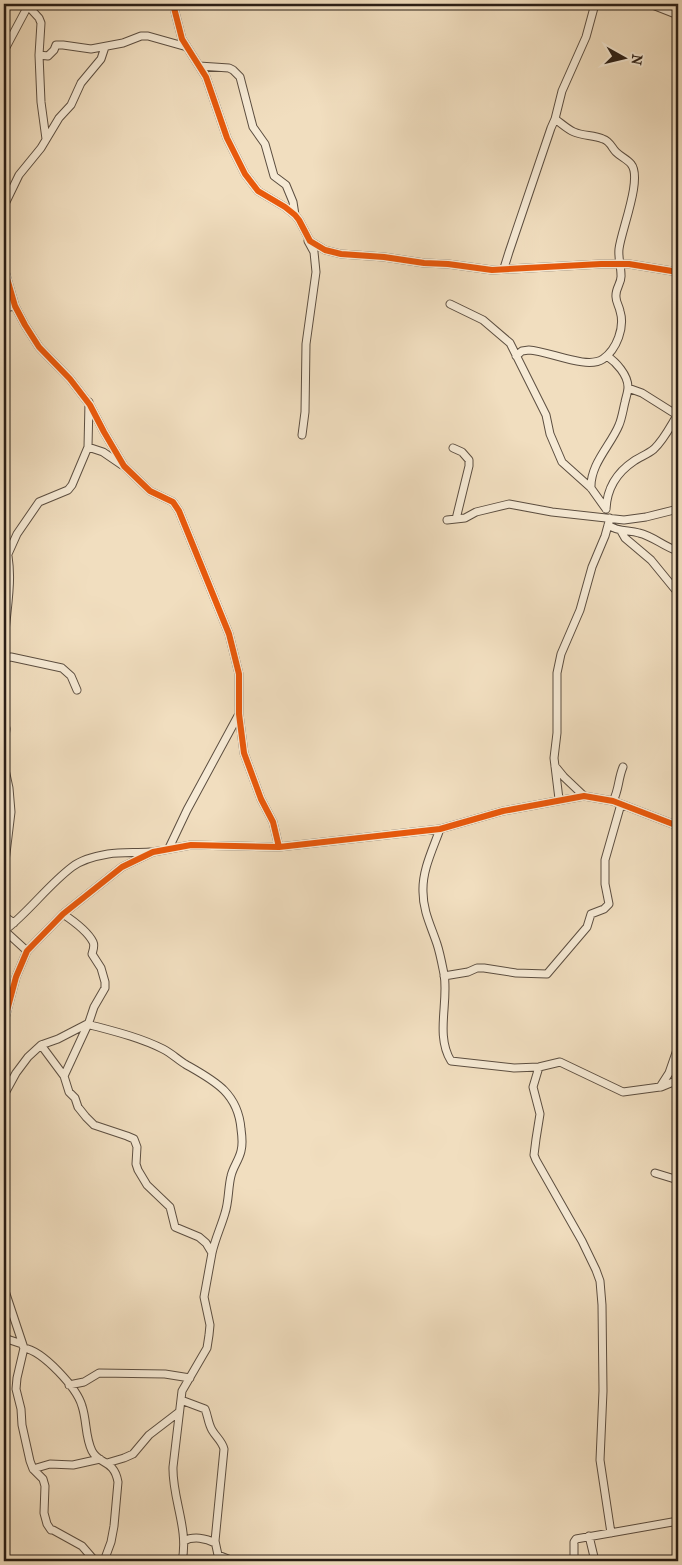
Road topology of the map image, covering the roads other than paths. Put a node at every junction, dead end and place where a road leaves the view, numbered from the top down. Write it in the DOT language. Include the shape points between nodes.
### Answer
graph roads {
  1 [pos="174,4"];
  2 [pos="595,4"];
  3 [pos="650,4"];
  4 [pos="29,5"];
  5 [pos="678,15"];
  6 [pos="105,47"];
  7 [pos="187,47"];
  8 [pos="4,51"];
  9 [pos="39,55"];
  10 [pos="199,66"];
  11 [pos="556,118"];
  12 [pos="46,139"];
  13 [pos="4,206"];
  14 [pos="295,215"];
  15 [pos="306,234"];
  16 [pos="619,264"];
  17 [pos="4,268"];
  18 [pos="504,268"];
  19 [pos="678,272"];
  20 [pos="450,304"];
  21 [pos="15,306"];
  22 [pos="4,308"];
  23 [pos="516,356"];
  24 [pos="607,356"];
  25 [pos="628,388"];
  26 [pos="89,402"];
  27 [pos="678,414"];
  28 [pos="302,436"];
  29 [pos="88,447"];
  30 [pos="453,448"];
  31 [pos="124,466"];
  32 [pos="591,488"];
  33 [pos="678,510"];
  34 [pos="608,517"];
  35 [pos="456,518"];
  36 [pos="447,520"];
  37 [pos="621,531"];
  38 [pos="4,538"];
  39 [pos="678,550"];
  40 [pos="8,554"];
  41 [pos="678,593"];
  42 [pos="4,659"];
  43 [pos="4,687"];
  44 [pos="77,690"];
  45 [pos="239,714"];
  46 [pos="4,718"];
  47 [pos="4,745"];
  48 [pos="4,765"];
  49 [pos="554,766"];
  50 [pos="623,767"];
  51 [pos="584,796"];
  52 [pos="559,800"];
  53 [pos="617,802"];
  54 [pos="678,826"];
  55 [pos="440,829"];
  56 [pos="6,836"];
  57 [pos="279,846"];
  58 [pos="169,848"];
  59 [pos="153,852"];
  60 [pos="4,870"];
  61 [pos="4,912"];
  62 [pos="63,914"];
  63 [pos="14,923"];
  64 [pos="4,931"];
  65 [pos="27,951"];
  66 [pos="444,976"];
  67 [pos="4,1022"];
  68 [pos="87,1024"];
  69 [pos="41,1045"];
  70 [pos="678,1047"];
  71 [pos="539,1066"];
  72 [pos="64,1076"];
  73 [pos="678,1080"];
  74 [pos="660,1087"];
  75 [pos="4,1095"];
  76 [pos="655,1173"];
  77 [pos="678,1180"];
  78 [pos="212,1253"];
  79 [pos="4,1288"];
  80 [pos="4,1338"];
  81 [pos="24,1348"];
  82 [pos="190,1378"];
  83 [pos="69,1385"];
  84 [pos="181,1400"];
  85 [pos="179,1412"];
  86 [pos="100,1459"];
  87 [pos="107,1463"];
  88 [pos="33,1469"];
  89 [pos="678,1521"];
  90 [pos="611,1533"];
  91 [pos="588,1536"];
  92 [pos="184,1541"];
  93 [pos="215,1543"];
  94 [pos="95,1561"];
  95 [pos="104,1561"];
  96 [pos="182,1561"];
  97 [pos="233,1561"];
  98 [pos="574,1561"];
  99 [pos="594,1561"];
  1 -- 7 [label="street" via="179,32"];
  2 -- 11 [label="street" via="586,37 562,91"];
  3 -- 5 [label="street"];
  4 -- 8 [label="street"];
  4 -- 9 [label="street" via="41,23"];
  6 -- 7 [label="street" via="148,36"];
  6 -- 9 [label="street" via="91,49 63,45 56,46 48,56"];
  6 -- 12 [label="street" via="101,60 81,84 71,105"];
  7 -- 10 [label="street"];
  9 -- 12 [label="street"];
  10 -- 14 [label="street" via="245,174 258,191"];
  10 -- 14 [label="street" via="229,68 240,77 253,127 265,144 274,176 286,185"];
  11 -- 16 [label="street" via="576,133 606,140 634,168 635,182 620,240"];
  11 -- 18 [label="street"];
  12 -- 13 [label="street" via="19,176"];
  14 -- 15 [label="street"];
  15 -- 18 [label="street" via="316,246 341,254 492,270"];
  15 -- 28 [label="street" via="314,252 316,272 306,344"];
  16 -- 18 [label="street"];
  16 -- 19 [label="street"];
  16 -- 24 [label="street" via="621,277 616,296 621,326 617,342"];
  17 -- 21 [label="street"];
  20 -- 23 [label="street" via="483,320 510,343"];
  21 -- 22 [label="street"];
  21 -- 26 [label="street" via="39,348"];
  23 -- 24 [label="street" via="526,350 594,362"];
  23 -- 32 [label="street" via="546,415 562,462"];
  24 -- 25 [label="street" via="620,368"];
  25 -- 27 [label="street"];
  25 -- 32 [label="street" via="620,424 597,465"];
  26 -- 29 [label="street"];
  26 -- 31 [label="street"];
  27 -- 34 [label="street" via="654,449 625,467 614,480 606,498"];
  29 -- 31 [label="street" via="103,452"];
  29 -- 40 [label="street" via="71,488 39,502 17,534"];
  30 -- 35 [label="street" via="469,460"];
  31 -- 45 [label="street" via="150,491 173,502 178,511 229,634 239,674"];
  32 -- 34 [label="street"];
  33 -- 34 [label="street" via="634,519"];
  34 -- 35 [label="street" via="556,513 509,504"];
  34 -- 37 [label="street" via="616,530"];
  34 -- 49 [label="street" via="605,536 580,610 558,664"];
  35 -- 36 [label="street"];
  37 -- 39 [label="street" via="643,534"];
  37 -- 41 [label="street"];
  38 -- 40 [label="street"];
  40 -- 42 [label="street" via="10,575"];
  42 -- 43 [label="street"];
  42 -- 44 [label="street" via="11,657 62,668 71,676"];
  45 -- 57 [label="street" via="244,753 273,822"];
  45 -- 58 [label="street"];
  46 -- 47 [label="street"];
  48 -- 56 [label="street" via="11,806"];
  49 -- 51 [label="street"];
  49 -- 52 [label="street"];
  50 -- 53 [label="street"];
  51 -- 52 [label="street"];
  51 -- 53 [label="street"];
  52 -- 55 [label="street" via="502,811"];
  53 -- 54 [label="street"];
  53 -- 66 [label="street" via="606,860 605,884 609,904 591,914 587,927 550,972 516,973 478,968"];
  55 -- 57 [label="street"];
  55 -- 66 [label="street" via="427,867 423,893 425,914"];
  56 -- 60 [label="street"];
  57 -- 58 [label="street" via="191,845"];
  58 -- 59 [label="street"];
  59 -- 62 [label="street" via="122,867"];
  59 -- 63 [label="street" via="108,854 78,864"];
  61 -- 63 [label="street" via="5,917"];
  62 -- 65 [label="street"];
  62 -- 68 [label="street" via="92,940 92,954 105,982"];
  63 -- 64 [label="street"];
  64 -- 65 [label="street"];
  65 -- 67 [label="street" via="16,976"];
  66 -- 71 [label="street" via="443,1030 450,1060 514,1068"];
  68 -- 69 [label="street"];
  68 -- 72 [label="street"];
  68 -- 78 [label="street" via="141,1039 166,1050 211,1079 238,1108 241,1152 231,1177 228,1204"];
  69 -- 72 [label="street"];
  69 -- 75 [label="street" via="16,1073"];
  70 -- 74 [label="street" via="670,1072"];
  71 -- 74 [label="street" via="560,1062 624,1092"];
  71 -- 90 [label="street" via="533,1087 540,1114 534,1155 596,1270 601,1291 603,1391 600,1460"];
  72 -- 78 [label="street" via="78,1107 94,1125 134,1139 138,1170 147,1185 168,1204 174,1226 199,1237"];
  73 -- 74 [label="street"];
  76 -- 77 [label="street"];
  78 -- 82 [label="street" via="204,1297 210,1325 207,1348"];
  79 -- 81 [label="street"];
  80 -- 81 [label="street" via="22,1344"];
  81 -- 83 [label="street" via="43,1358"];
  81 -- 88 [label="street" via="16,1388"];
  82 -- 83 [label="street" via="165,1374 99,1373 84,1382"];
  82 -- 84 [label="street"];
  83 -- 86 [label="street" via="80,1400 88,1443"];
  84 -- 85 [label="street"];
  84 -- 93 [label="street" via="205,1409 210,1426 224,1449"];
  85 -- 87 [label="street" via="132,1454"];
  85 -- 92 [label="street" via="173,1472"];
  86 -- 87 [label="street"];
  86 -- 88 [label="street"];
  87 -- 95 [label="street" via="118,1482 113,1533"];
  88 -- 94 [label="street" via="46,1486 44,1513 48,1526 82,1546"];
  89 -- 90 [label="street"];
  90 -- 91 [label="street"];
  91 -- 98 [label="street" via="574,1542"];
  91 -- 99 [label="street"];
  92 -- 93 [label="street" via="198,1538"];
  92 -- 96 [label="street"];
  93 -- 97 [label="street" via="218,1555"];
}
